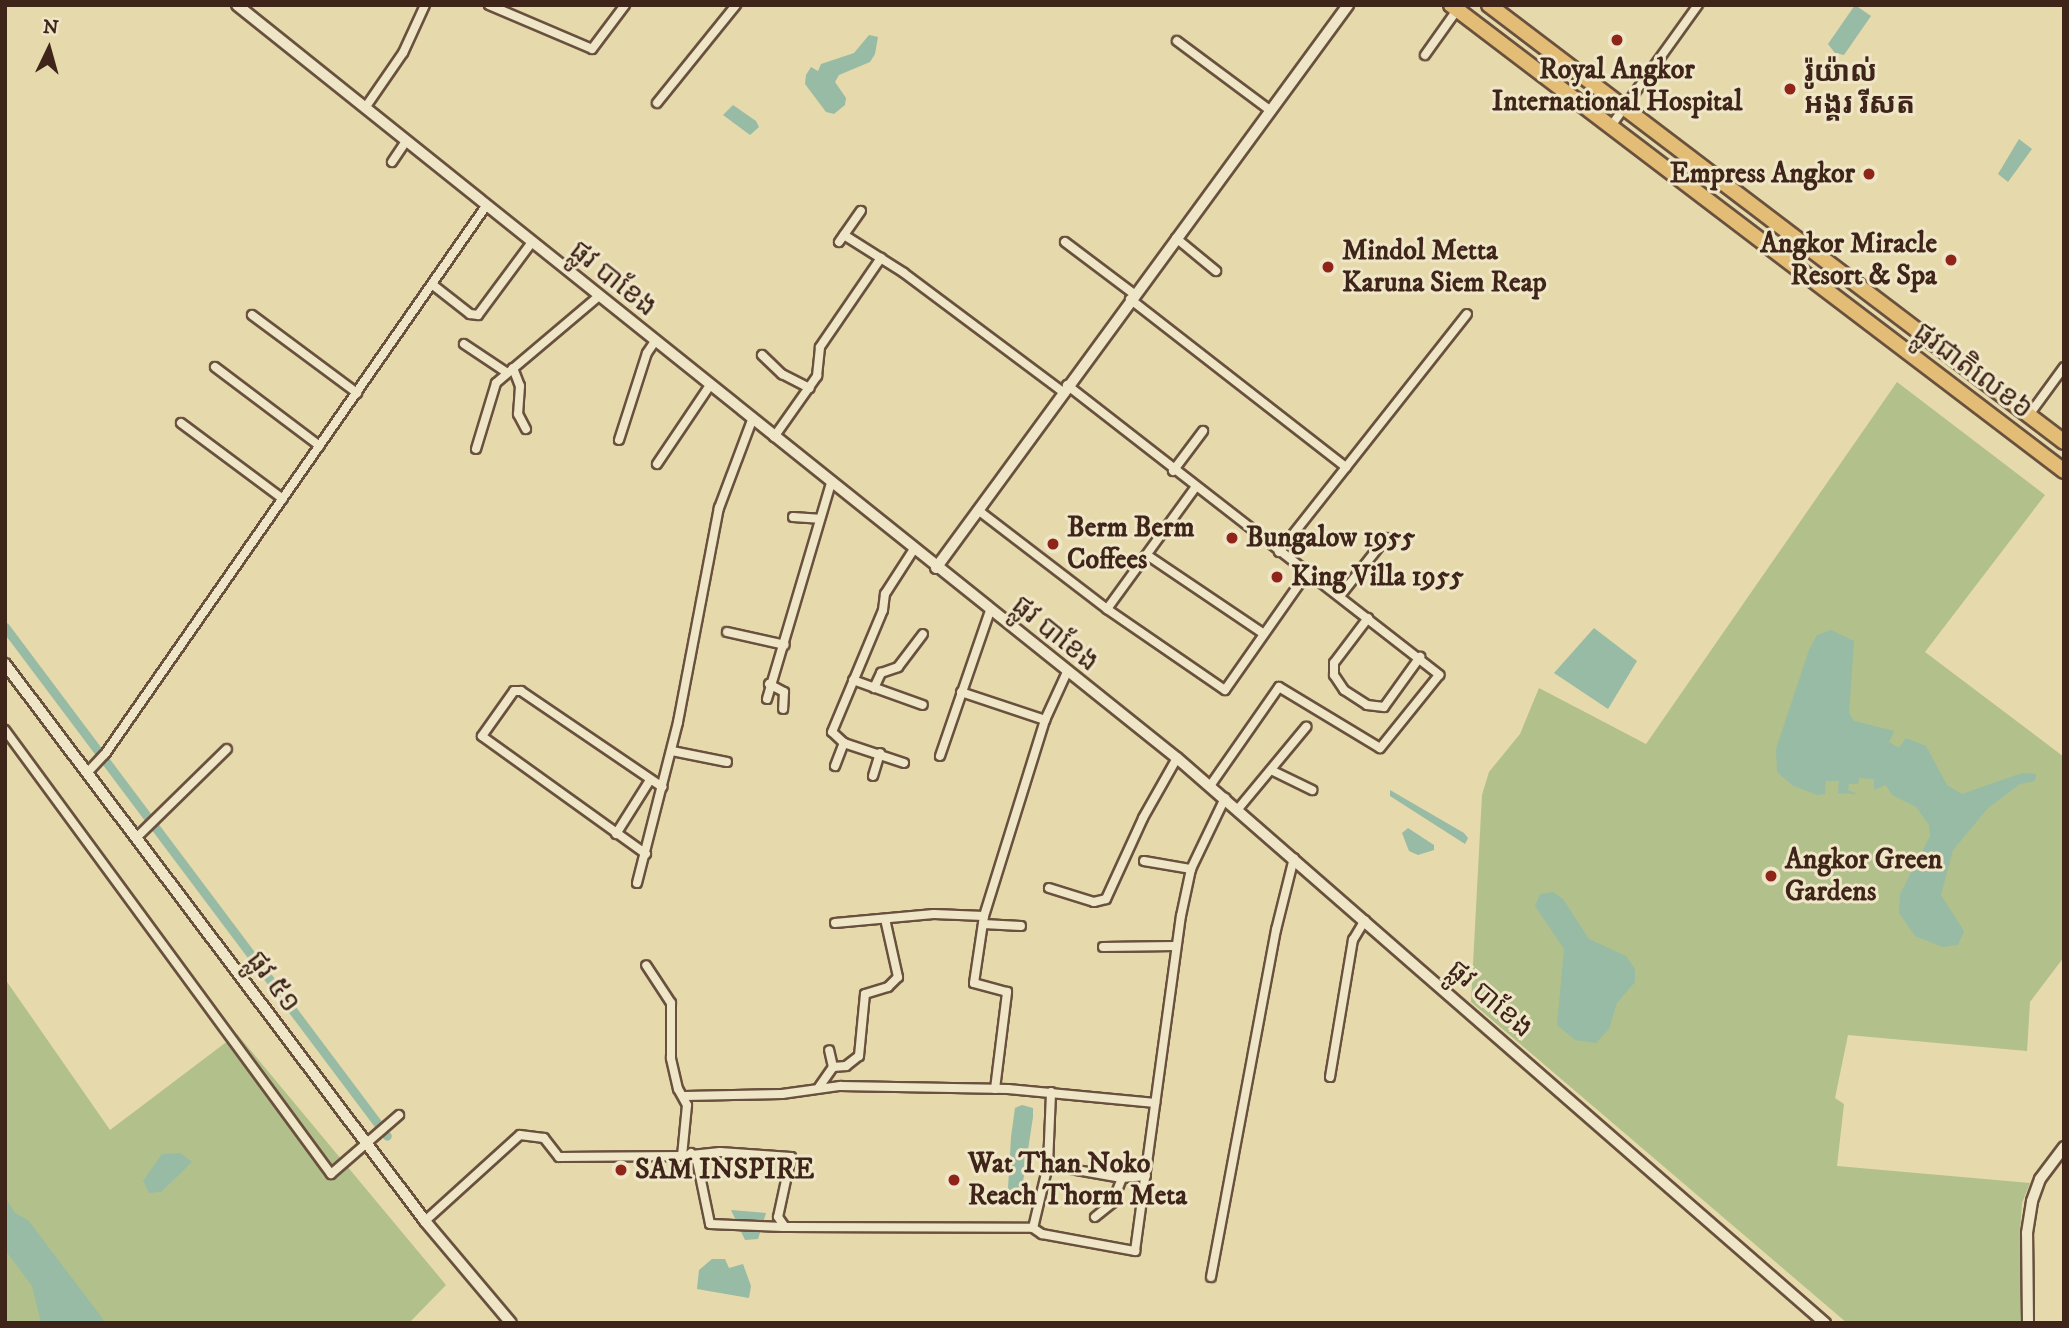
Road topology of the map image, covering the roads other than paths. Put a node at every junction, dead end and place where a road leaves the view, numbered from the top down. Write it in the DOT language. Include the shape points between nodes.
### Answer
graph roads {
  1 [pos="237,5"];
  2 [pos="425,5"];
  3 [pos="489,5"];
  4 [pos="625,5"];
  5 [pos="736,5"];
  6 [pos="1348,5"];
  7 [pos="1489,5"];
  8 [pos="1698,5"];
  9 [pos="1454,8"];
  10 [pos="1177,41"];
  11 [pos="1425,55"];
  12 [pos="657,103"];
  13 [pos="365,108"];
  14 [pos="1625,108"];
  15 [pos="1271,111"];
  16 [pos="1611,126"];
  17 [pos="406,141"];
  18 [pos="392,162"];
  19 [pos="486,206"];
  20 [pos="861,211"];
  21 [pos="1176,237"];
  22 [pos="531,242"];
  23 [pos="1065,242"];
  24 [pos="881,258"];
  25 [pos="1216,271"];
  26 [pos="433,285"];
  27 [pos="599,296"];
  28 [pos="1132,296"];
  29 [pos="1466,314"];
  30 [pos="252,315"];
  31 [pos="655,341"];
  32 [pos="464,344"];
  33 [pos="762,355"];
  34 [pos="215,367"];
  35 [pos="2064,367"];
  36 [pos="509,370"];
  37 [pos="710,385"];
  38 [pos="810,388"];
  39 [pos="1064,388"];
  40 [pos="357,393"];
  41 [pos="2029,415"];
  42 [pos="752,420"];
  43 [pos="181,424"];
  44 [pos="526,429"];
  45 [pos="1203,431"];
  46 [pos="774,437"];
  47 [pos="619,440"];
  48 [pos="2064,442"];
  49 [pos="320,446"];
  50 [pos="476,449"];
  51 [pos="657,464"];
  52 [pos="1346,467"];
  53 [pos="1173,471"];
  54 [pos="2064,471"];
  55 [pos="831,483"];
  56 [pos="1195,488"];
  57 [pos="283,499"];
  58 [pos="978,510"];
  59 [pos="793,517"];
  60 [pos="819,519"];
  61 [pos="1386,538"];
  62 [pos="914,549"];
  63 [pos="1279,552"];
  64 [pos="1147,555"];
  65 [pos="936,568"];
  66 [pos="1307,573"];
  67 [pos="1340,596"];
  68 [pos="1107,609"];
  69 [pos="990,611"];
  70 [pos="1368,618"];
  71 [pos="727,632"];
  72 [pos="923,634"];
  73 [pos="1264,634"];
  74 [pos="785,645"];
  75 [pos="1420,657"];
  76 [pos="5,664"];
  77 [pos="1067,673"];
  78 [pos="853,680"];
  79 [pos="769,684"];
  80 [pos="873,688"];
  81 [pos="961,692"];
  82 [pos="767,699"];
  83 [pos="923,705"];
  84 [pos="783,709"];
  85 [pos="1045,720"];
  86 [pos="1306,727"];
  87 [pos="5,730"];
  88 [pos="844,743"];
  89 [pos="227,749"];
  90 [pos="672,751"];
  91 [pos="880,753"];
  92 [pos="940,756"];
  93 [pos="1177,758"];
  94 [pos="727,762"];
  95 [pos="904,763"];
  96 [pos="835,766"];
  97 [pos="90,769"];
  98 [pos="1271,770"];
  99 [pos="873,776"];
  100 [pos="650,780"];
  101 [pos="1210,786"];
  102 [pos="662,787"];
  103 [pos="1312,790"];
  104 [pos="1225,798"];
  105 [pos="1238,809"];
  106 [pos="616,834"];
  107 [pos="136,838"];
  108 [pos="646,854"];
  109 [pos="1294,858"];
  110 [pos="1144,861"];
  111 [pos="1191,869"];
  112 [pos="637,883"];
  113 [pos="1049,888"];
  114 [pos="885,919"];
  115 [pos="983,920"];
  116 [pos="1365,920"];
  117 [pos="835,923"];
  118 [pos="1021,926"];
  119 [pos="1175,946"];
  120 [pos="1103,947"];
  121 [pos="646,965"];
  122 [pos="829,1050"];
  123 [pos="833,1067"];
  124 [pos="1330,1077"];
  125 [pos="819,1087"];
  126 [pos="995,1089"];
  127 [pos="1051,1092"];
  128 [pos="685,1096"];
  129 [pos="1155,1103"];
  130 [pos="399,1115"];
  131 [pos="363,1143"];
  132 [pos="2064,1147"];
  133 [pos="686,1155"];
  134 [pos="1048,1166"];
  135 [pos="1146,1176"];
  136 [pos="1122,1178"];
  137 [pos="1095,1217"];
  138 [pos="425,1222"];
  139 [pos="785,1227"];
  140 [pos="1033,1228"];
  141 [pos="1211,1278"];
  142 [pos="1822,1322"];
  143 [pos="511,1323"];
  144 [pos="2028,1323"];
  1 -- 13 [label="street, ផ្លូវ បាខែង"];
  2 -- 13 [label="street" via="403,53"];
  3 -- 4 [label="street" via="592,49"];
  5 -- 12 [label="street"];
  6 -- 15 [label="street"];
  7 -- 14 [label="highway, ផ្លូវជាតិលេខ៦"];
  8 -- 14 [label="street"];
  9 -- 11 [label="street"];
  9 -- 16 [label="highway, ផ្លូវជាតិលេខ៦"];
  10 -- 15 [label="street"];
  13 -- 17 [label="street, ផ្លូវ បាខែង"];
  14 -- 16 [label="street"];
  14 -- 41 [label="highway, ផ្លូវជាតិលេខ៦"];
  15 -- 21 [label="street"];
  16 -- 54 [label="highway, ផ្លូវជាតិលេខ៦"];
  17 -- 18 [label="street"];
  17 -- 19 [label="street, ផ្លូវ បាខែង"];
  19 -- 22 [label="street, ផ្លូវ បាខែង"];
  19 -- 26 [label="street"];
  20 -- 24 [label="street" via="841,239"];
  21 -- 25 [label="street"];
  21 -- 28 [label="street"];
  22 -- 26 [label="street" via="478,315"];
  22 -- 27 [label="street, ផ្លូវ បាខែង"];
  23 -- 28 [label="street"];
  24 -- 38 [label="street" via="820,347 817,376"];
  24 -- 39 [label="street"];
  26 -- 40 [label="street"];
  27 -- 31 [label="street, ផ្លូវ បាខែង"];
  27 -- 36 [label="street"];
  28 -- 39 [label="street"];
  28 -- 52 [label="street"];
  29 -- 52 [label="street"];
  30 -- 40 [label="street"];
  31 -- 37 [label="street, ផ្លូវ បាខែង"];
  31 -- 47 [label="street"];
  32 -- 36 [label="street"];
  33 -- 38 [label="street" via="782,374"];
  34 -- 49 [label="street"];
  35 -- 41 [label="street"];
  36 -- 44 [label="street" via="520,386 518,414"];
  36 -- 50 [label="street" via="493,388"];
  37 -- 42 [label="street, ផ្លូវ បាខែង"];
  37 -- 51 [label="street"];
  38 -- 46 [label="street"];
  39 -- 53 [label="street"];
  39 -- 58 [label="street"];
  40 -- 49 [label="street"];
  41 -- 48 [label="highway, ផ្លូវជាតិលេខ៦"];
  42 -- 46 [label="street, ផ្លូវ បាខែង"];
  42 -- 90 [label="street" via="719,508"];
  43 -- 57 [label="street"];
  45 -- 53 [label="street"];
  46 -- 55 [label="street, ផ្លូវ បាខែង"];
  49 -- 57 [label="street"];
  52 -- 63 [label="street"];
  53 -- 56 [label="street"];
  55 -- 60 [label="street"];
  55 -- 62 [label="street, ផ្លូវ បាខែង"];
  56 -- 63 [label="street"];
  56 -- 64 [label="street"];
  57 -- 97 [label="street"];
  58 -- 65 [label="street"];
  58 -- 68 [label="street"];
  59 -- 60 [label="street"];
  60 -- 74 [label="street"];
  61 -- 67 [label="street"];
  62 -- 65 [label="street, ផ្លូវ បាខែង"];
  62 -- 78 [label="street" via="889,585"];
  63 -- 66 [label="street"];
  64 -- 68 [label="street"];
  64 -- 73 [label="street"];
  65 -- 69 [label="street, ផ្លូវ បាខែង"];
  66 -- 67 [label="street"];
  66 -- 73 [label="street"];
  67 -- 70 [label="street"];
  68 -- 73 [label="street" via="1225,690"];
  69 -- 77 [label="street, ផ្លូវ បាខែង"];
  69 -- 81 [label="street"];
  70 -- 75 [label="street"];
  70 -- 75 [label="street" via="1334,663 1334,675 1344,690 1367,705 1384,707"];
  71 -- 74 [label="street"];
  72 -- 80 [label="street" via="898,667 881,673"];
  74 -- 79 [label="street"];
  75 -- 101 [label="street" via="1438,677 1380,748 1280,686"];
  76 -- 97 [label="street, ផ្លូវ ៥១"];
  77 -- 85 [label="street"];
  77 -- 93 [label="street, ផ្លូវ បាខែង"];
  78 -- 80 [label="street"];
  78 -- 88 [label="street" via="832,732"];
  79 -- 82 [label="street"];
  79 -- 84 [label="street" via="784,692"];
  80 -- 83 [label="street"];
  81 -- 85 [label="street"];
  81 -- 92 [label="street"];
  85 -- 115 [label="street"];
  86 -- 98 [label="street"];
  87 -- 131 [label="street" via="331,1174"];
  88 -- 91 [label="street"];
  88 -- 96 [label="street"];
  89 -- 107 [label="street" via="150,830"];
  90 -- 94 [label="street"];
  90 -- 102 [label="street"];
  91 -- 95 [label="street"];
  91 -- 99 [label="street"];
  93 -- 101 [label="street, ផ្លូវ បាខែង"];
  93 -- 113 [label="street" via="1106,899 1094,901"];
  97 -- 107 [label="street, ផ្លូវ ៥១"];
  98 -- 103 [label="street"];
  98 -- 105 [label="street"];
  100 -- 102 [label="street"];
  100 -- 106 [label="street"];
  100 -- 106 [label="street" via="522,691 514,691 482,736"];
  101 -- 104 [label="street, ផ្លូវ បាខែង"];
  102 -- 108 [label="street"];
  104 -- 105 [label="street, ផ្លូវ បាខែង"];
  104 -- 111 [label="street"];
  105 -- 109 [label="street, ផ្លូវ បាខែង"];
  106 -- 108 [label="street"];
  107 -- 131 [label="street, ផ្លូវ ៥១"];
  108 -- 112 [label="street"];
  109 -- 116 [label="street, ផ្លូវ បាខែង"];
  109 -- 141 [label="street"];
  110 -- 111 [label="street"];
  111 -- 119 [label="street"];
  114 -- 115 [label="street" via="934,914"];
  114 -- 117 [label="street"];
  114 -- 123 [label="street" via="898,977 865,994 859,1056 846,1066"];
  115 -- 118 [label="street"];
  115 -- 126 [label="street" via="974,984 1007,992"];
  116 -- 124 [label="street" via="1353,940"];
  116 -- 142 [label="street, ផ្លូវ បាខែង"];
  119 -- 120 [label="street"];
  119 -- 129 [label="street"];
  121 -- 128 [label="street" via="671,1003 671,1058 678,1089"];
  122 -- 123 [label="street"];
  123 -- 125 [label="street"];
  125 -- 126 [label="street"];
  125 -- 128 [label="street" via="782,1094"];
  126 -- 127 [label="street"];
  127 -- 129 [label="street"];
  127 -- 134 [label="street"];
  128 -- 133 [label="street"];
  129 -- 135 [label="street"];
  130 -- 131 [label="street"];
  131 -- 138 [label="street, ផ្លូវ ៥១"];
  132 -- 144 [label="street" via="2040,1179 2032,1201 2027,1233"];
  133 -- 138 [label="street" via="559,1157 548,1141 520,1135"];
  133 -- 139 [label="street" via="697,1161 710,1224"];
  133 -- 139 [label="street" via="790,1157 778,1217"];
  134 -- 136 [label="street"];
  134 -- 140 [label="street"];
  135 -- 136 [label="street"];
  135 -- 140 [label="street" via="1135,1251 1042,1234"];
  136 -- 137 [label="street" via="1112,1203"];
  138 -- 143 [label="street, ផ្លូវ ៥១"];
  139 -- 140 [label="street"];
}
